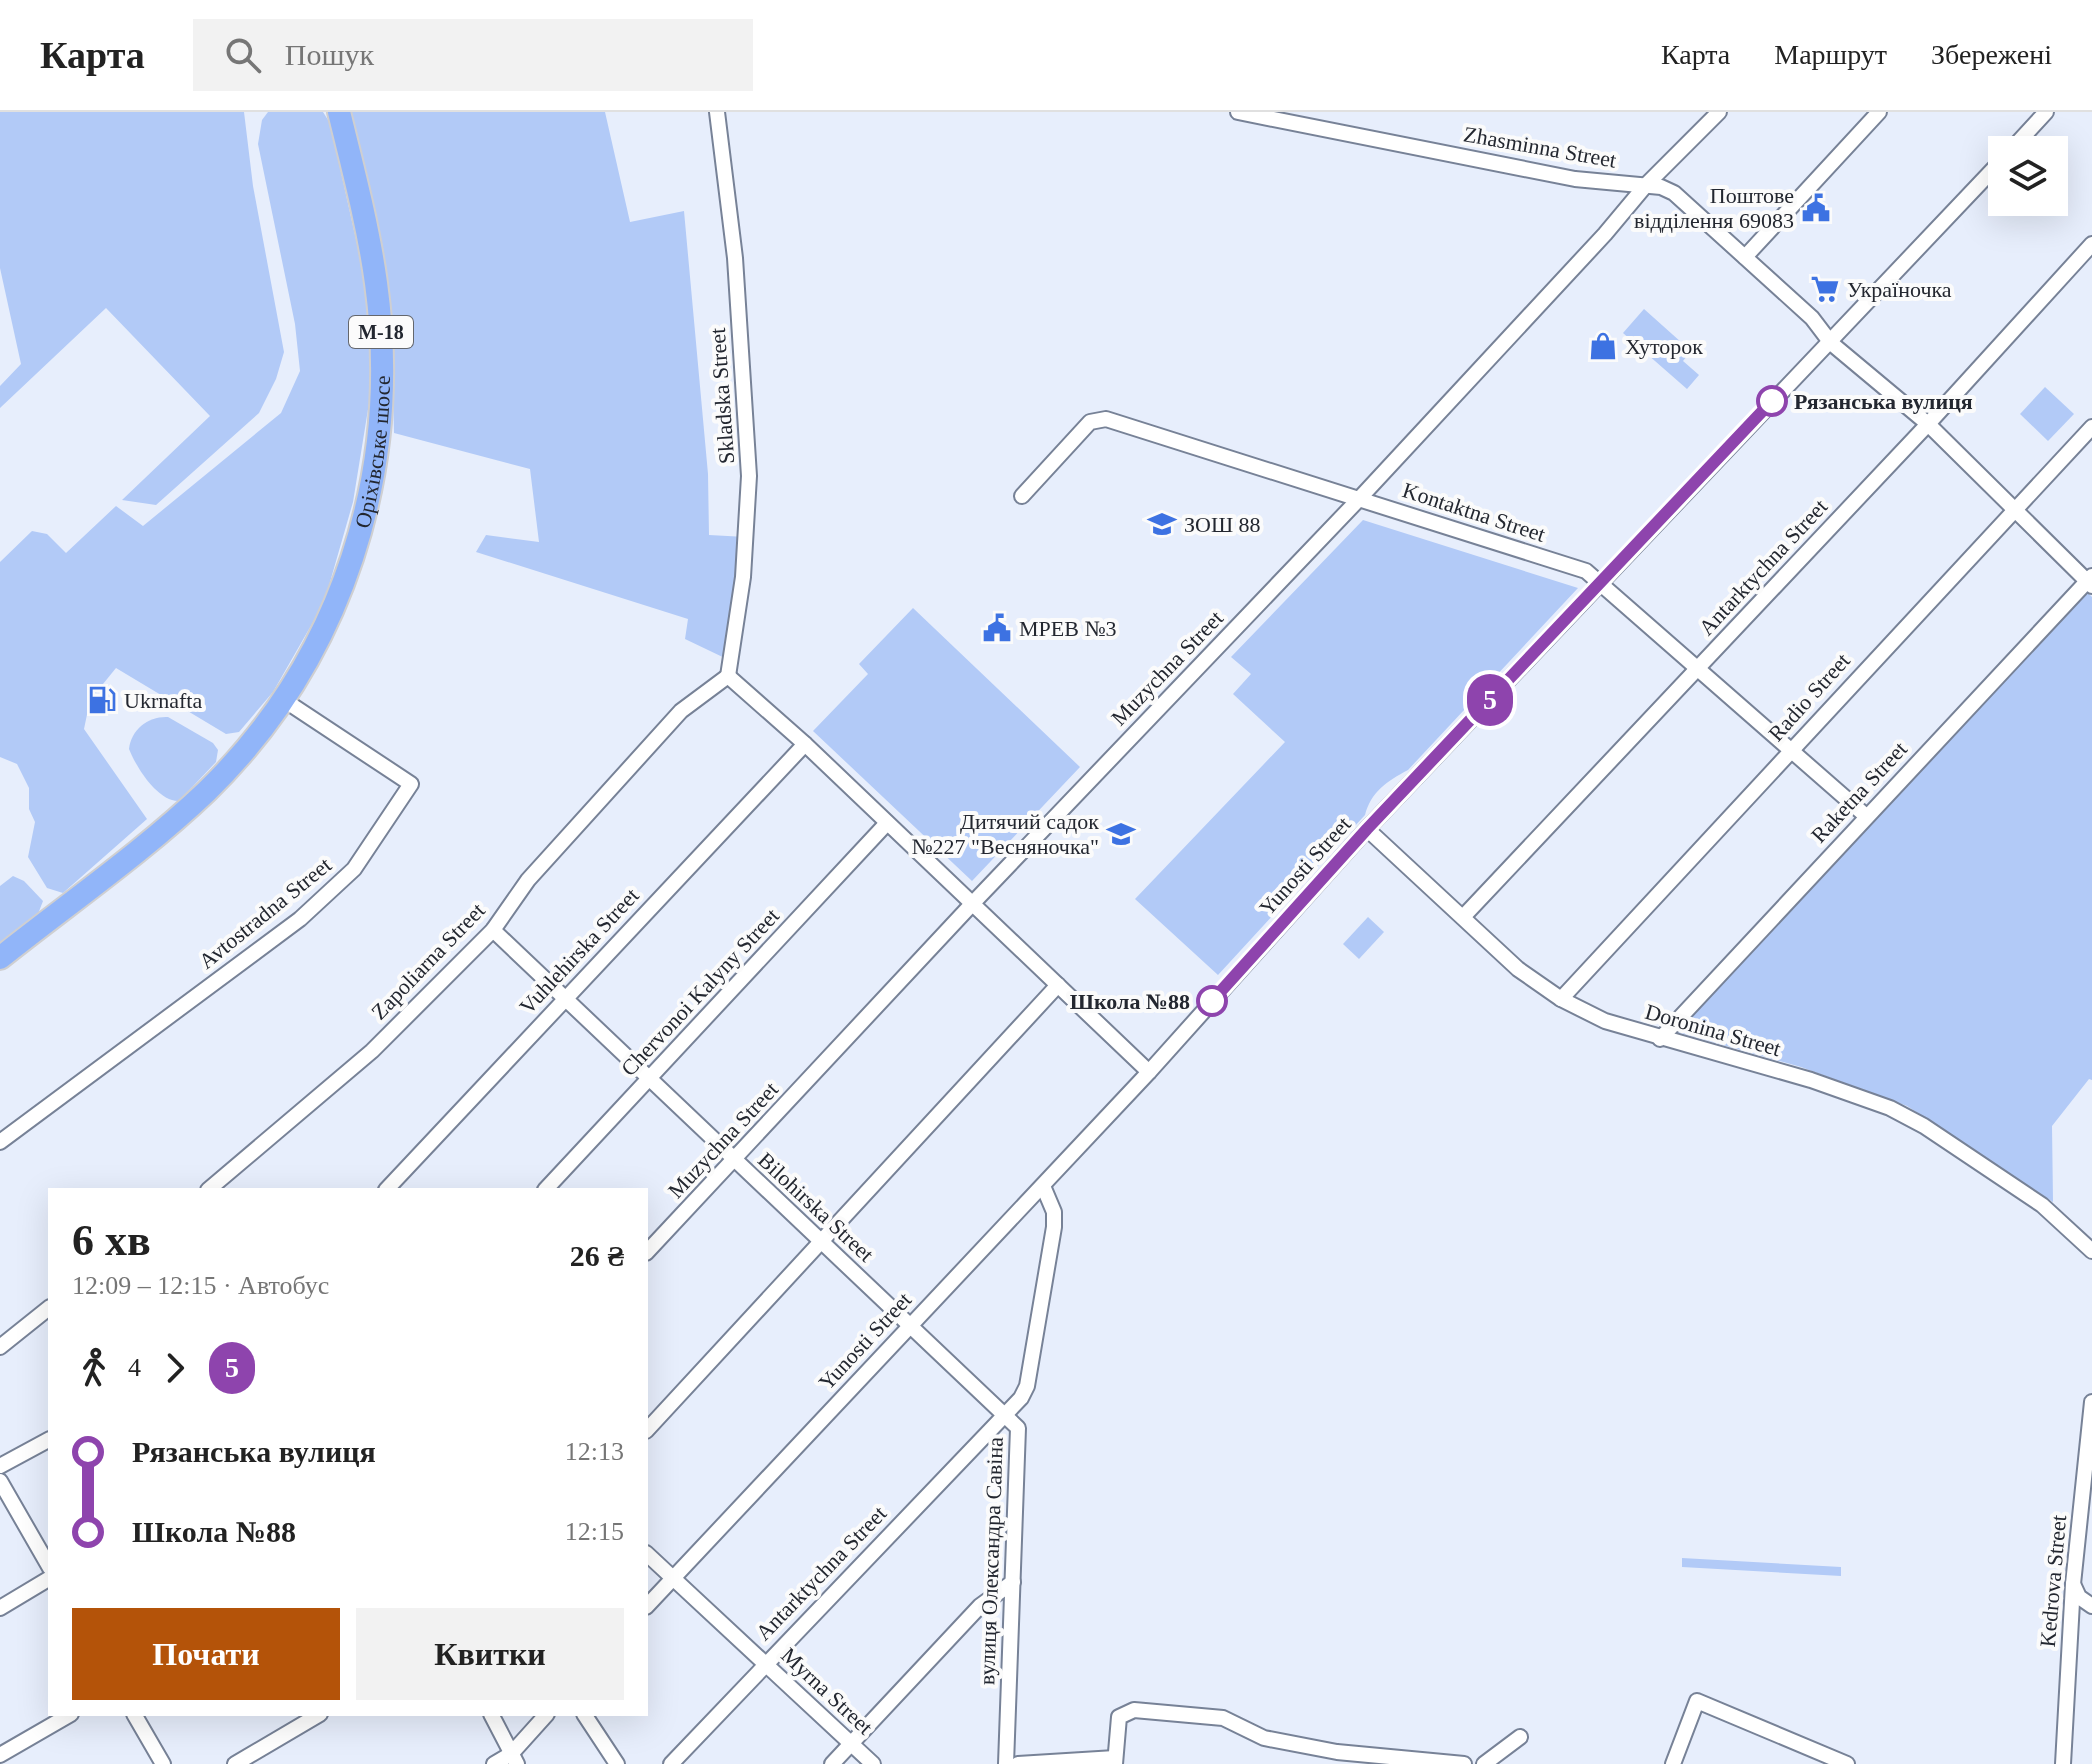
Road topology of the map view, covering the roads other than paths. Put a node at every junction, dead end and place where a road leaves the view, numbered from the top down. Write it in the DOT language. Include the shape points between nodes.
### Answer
graph roads {
  1 [pos="339,112"];
  2 [pos="717,112"];
  3 [pos="1238,112"];
  4 [pos="1719,112"];
  5 [pos="1879,112"];
  6 [pos="2046,112"];
  7 [pos="2024,136"];
  8 [pos="1988,175"];
  9 [pos="1646,185"];
  10 [pos="2092,244"];
  11 [pos="1745,257"];
  12 [pos="1831,343"];
  13 [pos="1928,424"];
  14 [pos="2092,427"];
  15 [pos="1022,496"];
  16 [pos="1359,499"];
  17 [pos="2014,509"];
  18 [pos="2090,581"];
  19 [pos="1601,582"];
  20 [pos="1697,668"];
  21 [pos="728,676"];
  22 [pos="284,700"];
  23 [pos="805,744"];
  24 [pos="1791,749"];
  25 [pos="1866,816"];
  26 [pos="887,823"];
  27 [pos="1367,829"];
  28 [pos="972,904"];
  29 [pos="1463,917"];
  30 [pos="493,930"];
  31 [pos="0,958"];
  32 [pos="1058,985"];
  33 [pos="564,998"];
  34 [pos="1561,999"];
  35 [pos="1660,1039"];
  36 [pos="1149,1072"];
  37 [pos="649,1080"];
  38 [pos="0,1142"];
  39 [pos="734,1161"];
  40 [pos="1043,1186"];
  41 [pos="210,1188"];
  42 [pos="388,1188"];
  43 [pos="547,1188"];
  44 [pos="2075,1232"];
  45 [pos="2092,1233"];
  46 [pos="821,1241"];
  47 [pos="648,1251"];
  48 [pos="2092,1251"];
  49 [pos="48,1309"];
  50 [pos="910,1325"];
  51 [pos="0,1347"];
  52 [pos="2092,1402"];
  53 [pos="1005,1415"];
  54 [pos="648,1429"];
  55 [pos="48,1440"];
  56 [pos="0,1466"];
  57 [pos="0,1481"];
  58 [pos="648,1555"];
  59 [pos="48,1565"];
  60 [pos="673,1578"];
  61 [pos="48,1579"];
  62 [pos="1013,1582"];
  63 [pos="2073,1584"];
  64 [pos="648,1605"];
  65 [pos="2092,1606"];
  66 [pos="0,1608"];
  67 [pos="765,1663"];
  68 [pos="68,1716"];
  69 [pos="135,1716"];
  70 [pos="317,1716"];
  71 [pos="492,1716"];
  72 [pos="546,1716"];
  73 [pos="585,1716"];
  74 [pos="1520,1737"];
  75 [pos="850,1744"];
  76 [pos="0,1755"];
  77 [pos="514,1759"];
  78 [pos="1115,1761"];
  79 [pos="163,1764"];
  80 [pos="235,1764"];
  81 [pos="494,1764"];
  82 [pos="617,1764"];
  83 [pos="671,1764"];
  84 [pos="832,1764"];
  85 [pos="873,1764"];
  86 [pos="1006,1764"];
  87 [pos="1018,1764"];
  88 [pos="1464,1764"];
  89 [pos="1484,1764"];
  90 [pos="1673,1764"];
  91 [pos="1847,1764"];
  92 [pos="2063,1764"];
  1 -- 22 [label="highway, Оріхівське шосе / М-18" via="367,228 382,361 379,443 354,554 329,622"];
  2 -- 21 [label="street, Skladska Street" via="735,258 749,476 743,577"];
  3 -- 9 [label="street, Zhasminna Street" via="1575,179"];
  4 -- 9 [label="street, Muzychna Street"];
  5 -- 11 [label="street"];
  6 -- 7 [label="street"];
  8 -- 12 [label="street, Yunosti Street"];
  9 -- 11 [label="street, Zhasminna Street" via="1674,193"];
  9 -- 16 [label="street, Muzychna Street"];
  10 -- 13 [label="street, Antarktychna Street"];
  11 -- 12 [label="street, Zhasminna Street" via="1812,318"];
  12 -- 13 [label="street, Zhasminna Street"];
  12 -- 19 [label="street, Yunosti Street"];
  13 -- 17 [label="street, Zhasminna Street"];
  13 -- 20 [label="street, Antarktychna Street"];
  14 -- 17 [label="street, Radio Street"];
  15 -- 16 [label="street, Kontaktna Street" via="1098,419"];
  16 -- 19 [label="street, Kontaktna Street" via="1586,571"];
  16 -- 28 [label="street, Muzychna Street"];
  17 -- 18 [label="street, Zhasminna Street"];
  17 -- 24 [label="street, Radio Street"];
  18 -- 25 [label="street, Raketna Street"];
  19 -- 20 [label="street, Kontaktna Street"];
  19 -- 27 [label="street, Yunosti Street"];
  20 -- 24 [label="street, Kontaktna Street"];
  20 -- 29 [label="street, Antarktychna Street"];
  21 -- 23 [label="street"];
  21 -- 30 [label="street, Zapoliarna Street" via="692,701 643,752 537,870"];
  22 -- 31 [label="highway, М-18" via="243,752 172,823"];
  22 -- 38 [label="street, Avtostradna Street" via="411,784 354,869 300,919"];
  23 -- 26 [label="street"];
  23 -- 33 [label="street, Vuhlehirska Street"];
  24 -- 25 [label="street, Kontaktna Street"];
  24 -- 34 [label="street, Radio Street"];
  25 -- 35 [label="street, Raketna Street"];
  26 -- 28 [label="street"];
  26 -- 37 [label="street, Chervonoi Kalyny Street"];
  27 -- 29 [label="street, Doronina Street"];
  27 -- 36 [label="street, Yunosti Street"];
  28 -- 32 [label="street"];
  28 -- 39 [label="street, Muzychna Street"];
  29 -- 34 [label="street, Doronina Street" via="1518,969"];
  30 -- 33 [label="street, Bilohirska Street"];
  30 -- 41 [label="street, Zapoliarna Street" via="348,1074"];
  32 -- 36 [label="street"];
  32 -- 46 [label="street"];
  33 -- 37 [label="street, Bilohirska Street"];
  33 -- 42 [label="street, Vuhlehirska Street"];
  34 -- 35 [label="street, Doronina Street"];
  35 -- 44 [label="street, Doronina Street" via="1811,1080 1890,1108 2042,1205"];
  36 -- 40 [label="street, Yunosti Street"];
  37 -- 39 [label="street, Bilohirska Street"];
  37 -- 43 [label="street, Chervonoi Kalyny Street"];
  39 -- 46 [label="street, Bilohirska Street"];
  39 -- 47 [label="street, Muzychna Street"];
  40 -- 50 [label="street, Yunosti Street"];
  40 -- 53 [label="street, вулиця Олександра Савіна" via="1054,1227 1027,1386"];
  44 -- 45 [label="street"];
  44 -- 48 [label="street"];
  46 -- 50 [label="street, Bilohirska Street"];
  46 -- 54 [label="street"];
  49 -- 51 [label="street"];
  50 -- 53 [label="street, Bilohirska Street"];
  50 -- 60 [label="street, Yunosti Street"];
  52 -- 63 [label="street, Kedrova Street"];
  53 -- 62 [label="street, вулиця Олександра Савіна" via="1018,1428"];
  53 -- 67 [label="street, Antarktychna Street"];
  55 -- 56 [label="street"];
  57 -- 59 [label="street"];
  58 -- 60 [label="street, Myrna Street"];
  60 -- 64 [label="street, Yunosti Street"];
  60 -- 67 [label="street, Myrna Street"];
  61 -- 66 [label="street"];
  62 -- 75 [label="street" via="980,1606"];
  62 -- 86 [label="street, вулиця Олександра Савіна"];
  63 -- 65 [label="street"];
  63 -- 92 [label="street, Kedrova Street"];
  67 -- 75 [label="street, Myrna Street"];
  67 -- 83 [label="street, Antarktychna Street"];
  68 -- 76 [label="street"];
  69 -- 79 [label="street"];
  70 -- 80 [label="street"];
  71 -- 77 [label="street"];
  72 -- 77 [label="street"];
  73 -- 82 [label="street"];
  74 -- 89 [label="street"];
  75 -- 84 [label="street"];
  75 -- 85 [label="street, Myrna Street"];
  77 -- 81 [label="street"];
  78 -- 87 [label="street"];
  78 -- 88 [label="street" via="1119,1717 1134,1710 1223,1718 1264,1738 1337,1752"];
  90 -- 91 [label="street" via="1697,1701"];
}
